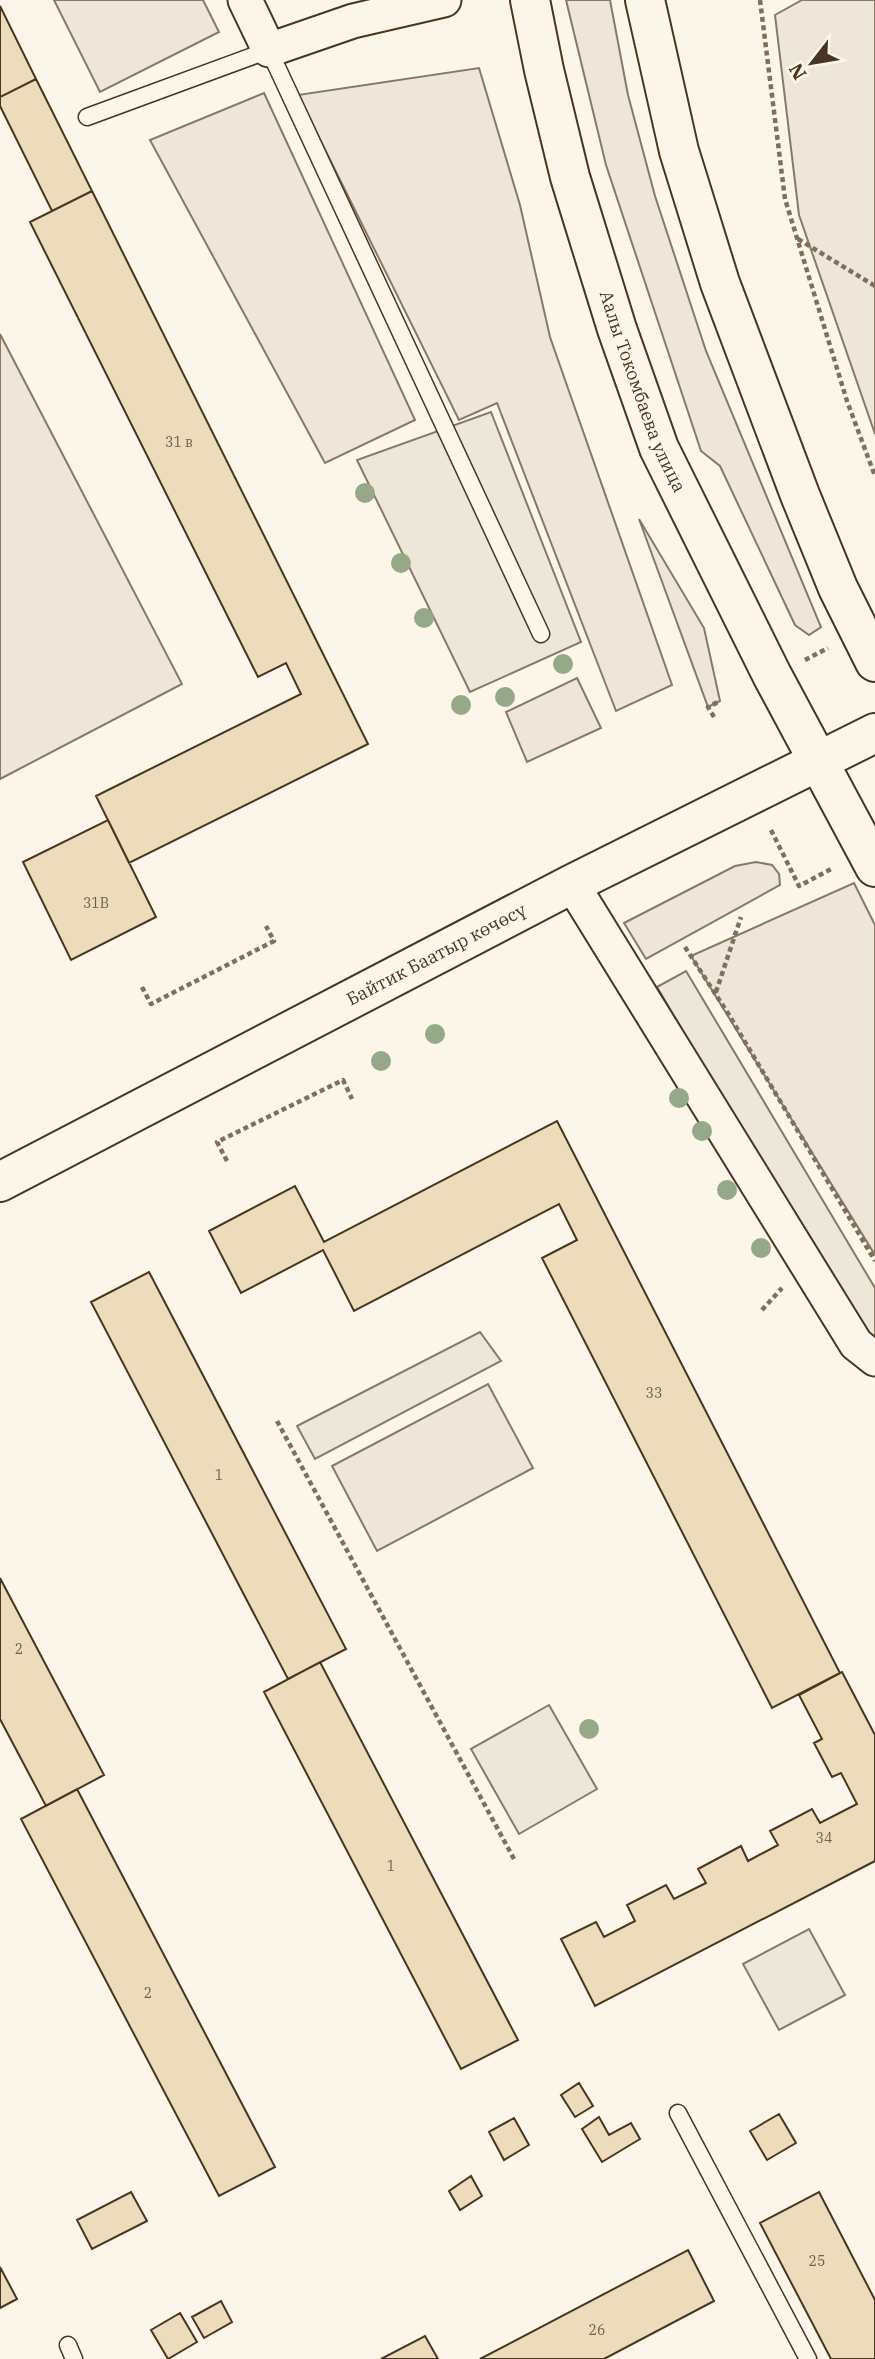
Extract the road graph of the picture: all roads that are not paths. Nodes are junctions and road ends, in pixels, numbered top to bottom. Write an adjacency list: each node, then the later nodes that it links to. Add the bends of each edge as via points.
1 (245, 0): 5 (street)
2 (444, 0): 5 (street, via 353,21)
3 (530, 0): 10 (main road, Аалы Токомбаева улица, via 570,177 659,448)
4 (645, 0): 8 (main road, via 679,152 720,283 838,588)
5 (269, 50): 6 (lane); 7 (lane)
6 (87, 117)
7 (541, 634)
8 (875, 662)
9 (875, 733): 10 (main road, Байтик Баатыр көчөсү)
10 (817, 760): 11 (main road, Аалы Токомбаева улица); 12 (main road, Байтик Баатыр көчөсү)
11 (875, 867)
12 (572, 884): 13 (main road, Байтик Баатыр көчөсү); 14 (street, via 856,1344)
13 (0, 1182)
14 (875, 1359)
15 (678, 2113): 16 (lane)
16 (808, 2359)

